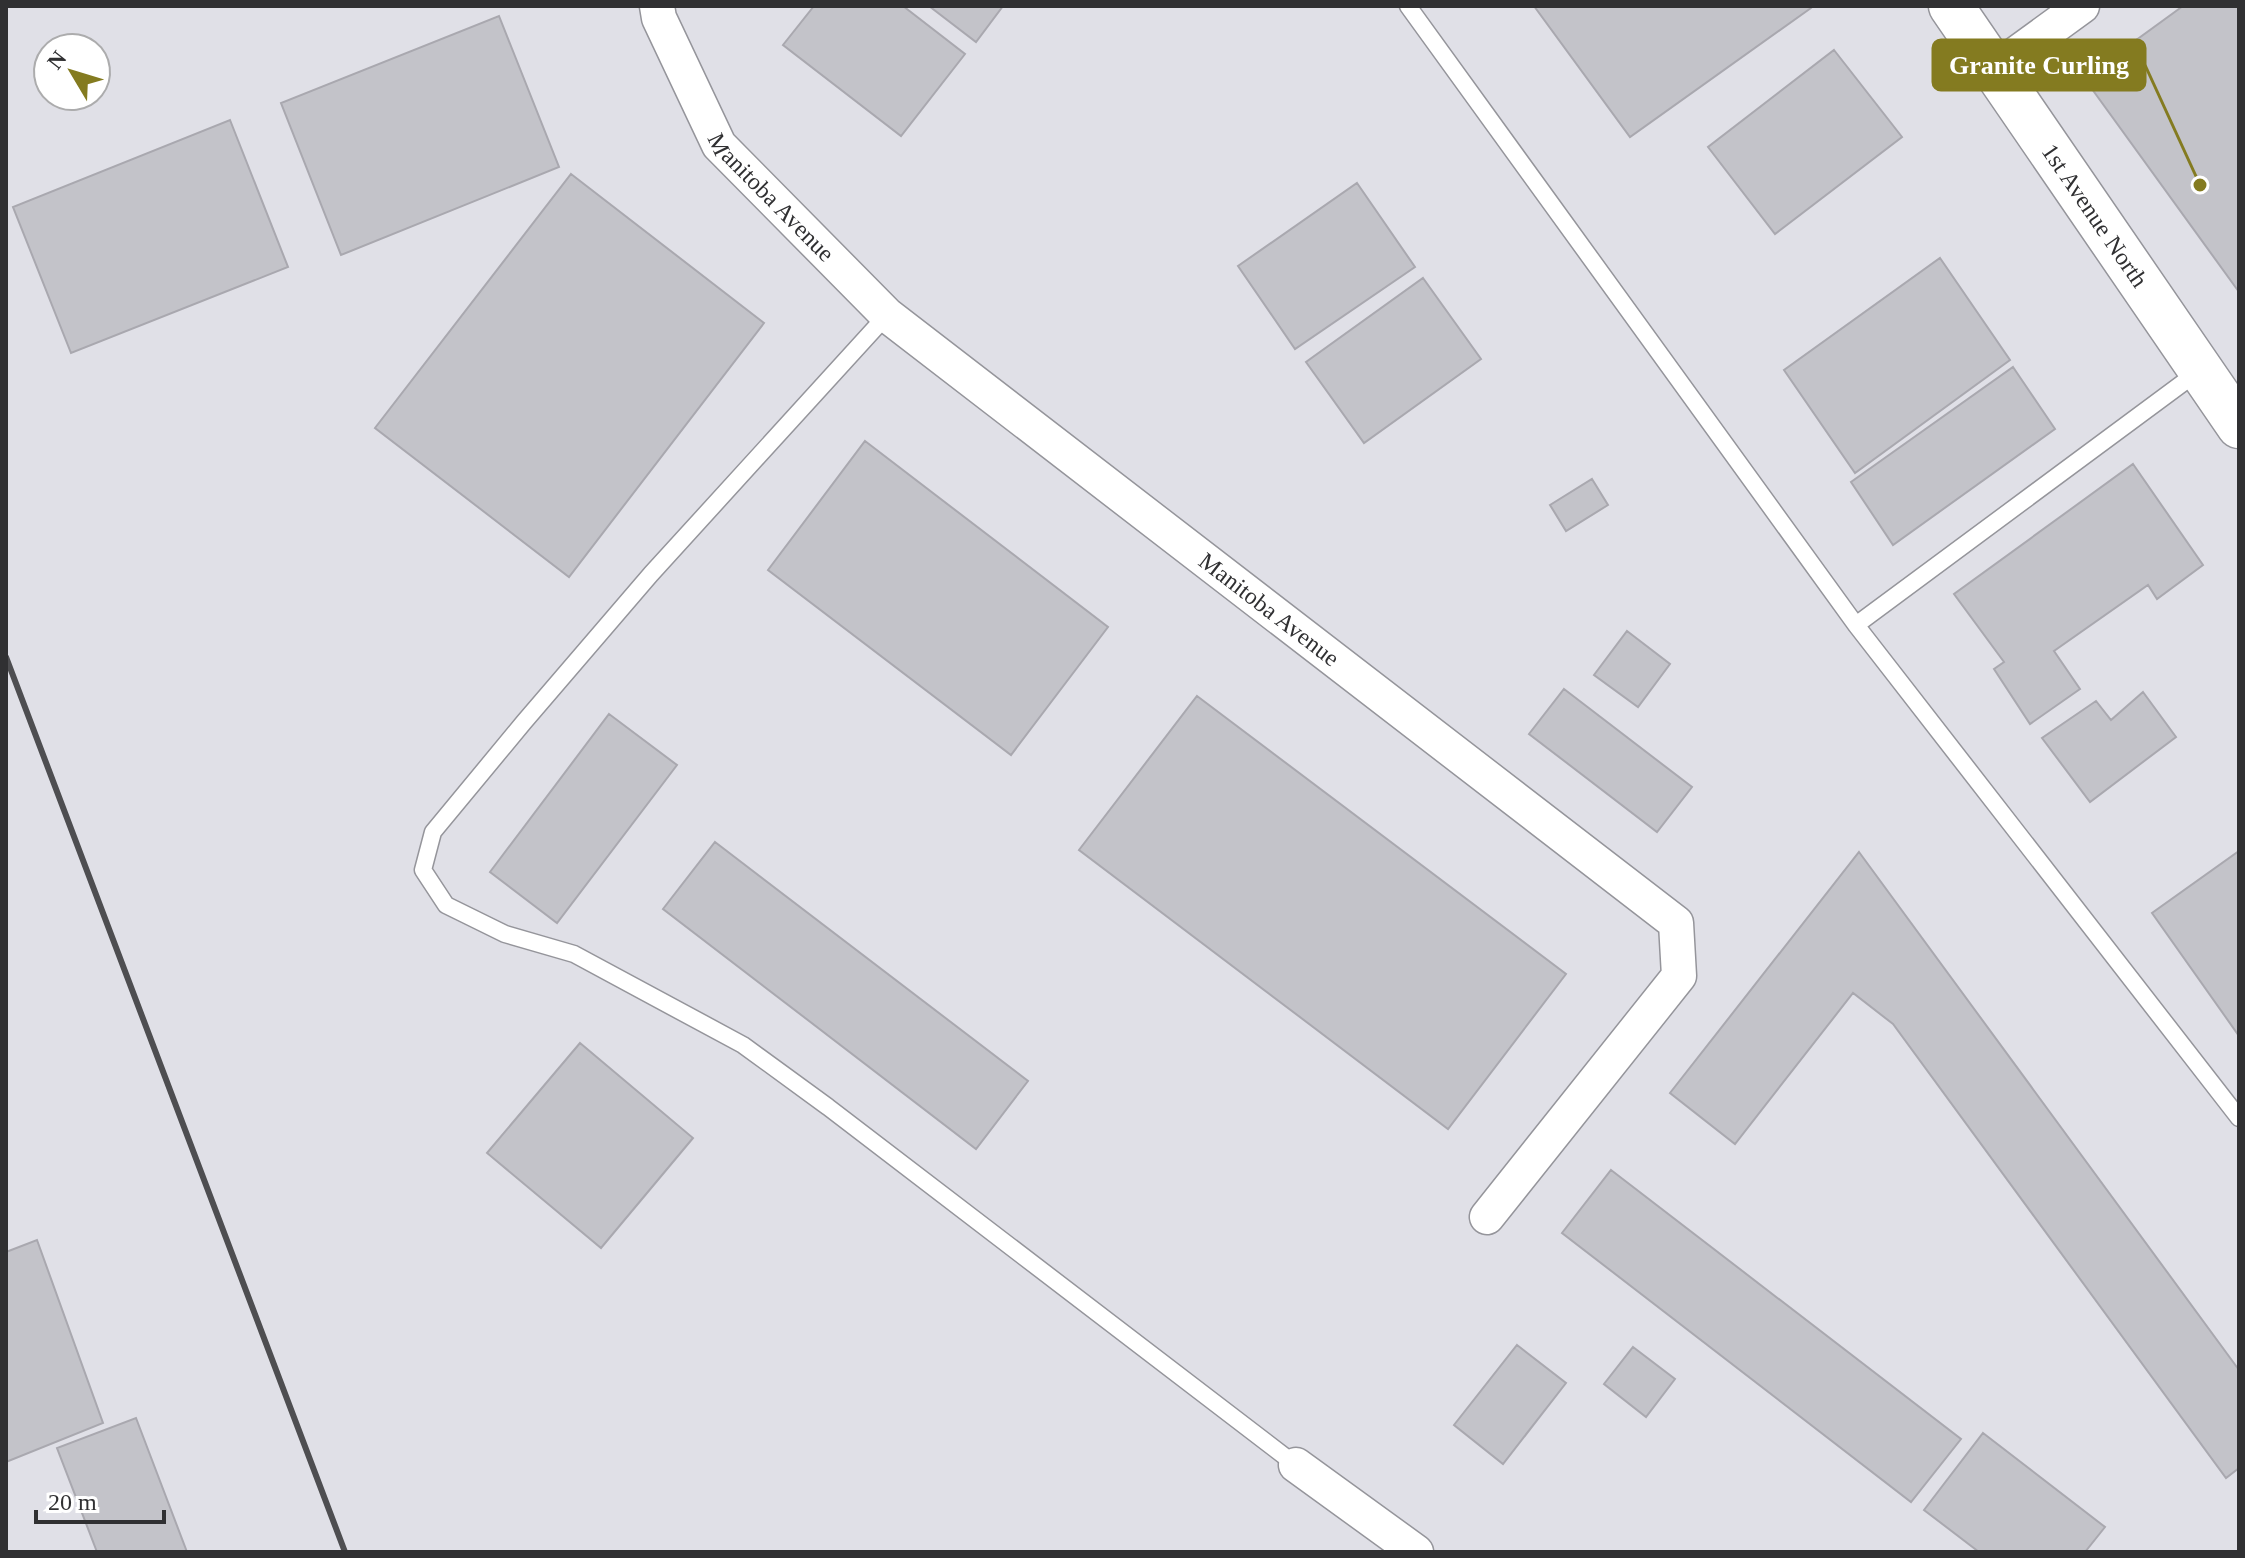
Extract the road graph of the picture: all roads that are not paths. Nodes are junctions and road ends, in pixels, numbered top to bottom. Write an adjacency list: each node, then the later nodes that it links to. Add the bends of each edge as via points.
1 (657, 6): 6 (street, Manitoba Avenue, via 719,145)
2 (1408, 6): 9 (lane)
3 (1951, 6): 5 (street, 1st Avenue North)
4 (2082, 6): 5 (street)
5 (1994, 70): 7 (street, 1st Avenue North)
6 (887, 315): 11 (street, Manitoba Avenue, via 1676,923 1679,976); 12 (lane, via 524,722 433,832 423,870 446,905 505,934 574,954 743,1045)
7 (2200, 370): 8 (street, 1st Avenue North); 9 (lane)
8 (2239, 426)
9 (1856, 625): 10 (lane)
10 (2239, 1118)
11 (1487, 1217)
12 (1296, 1465): 13 (street)
13 (1416, 1552)

